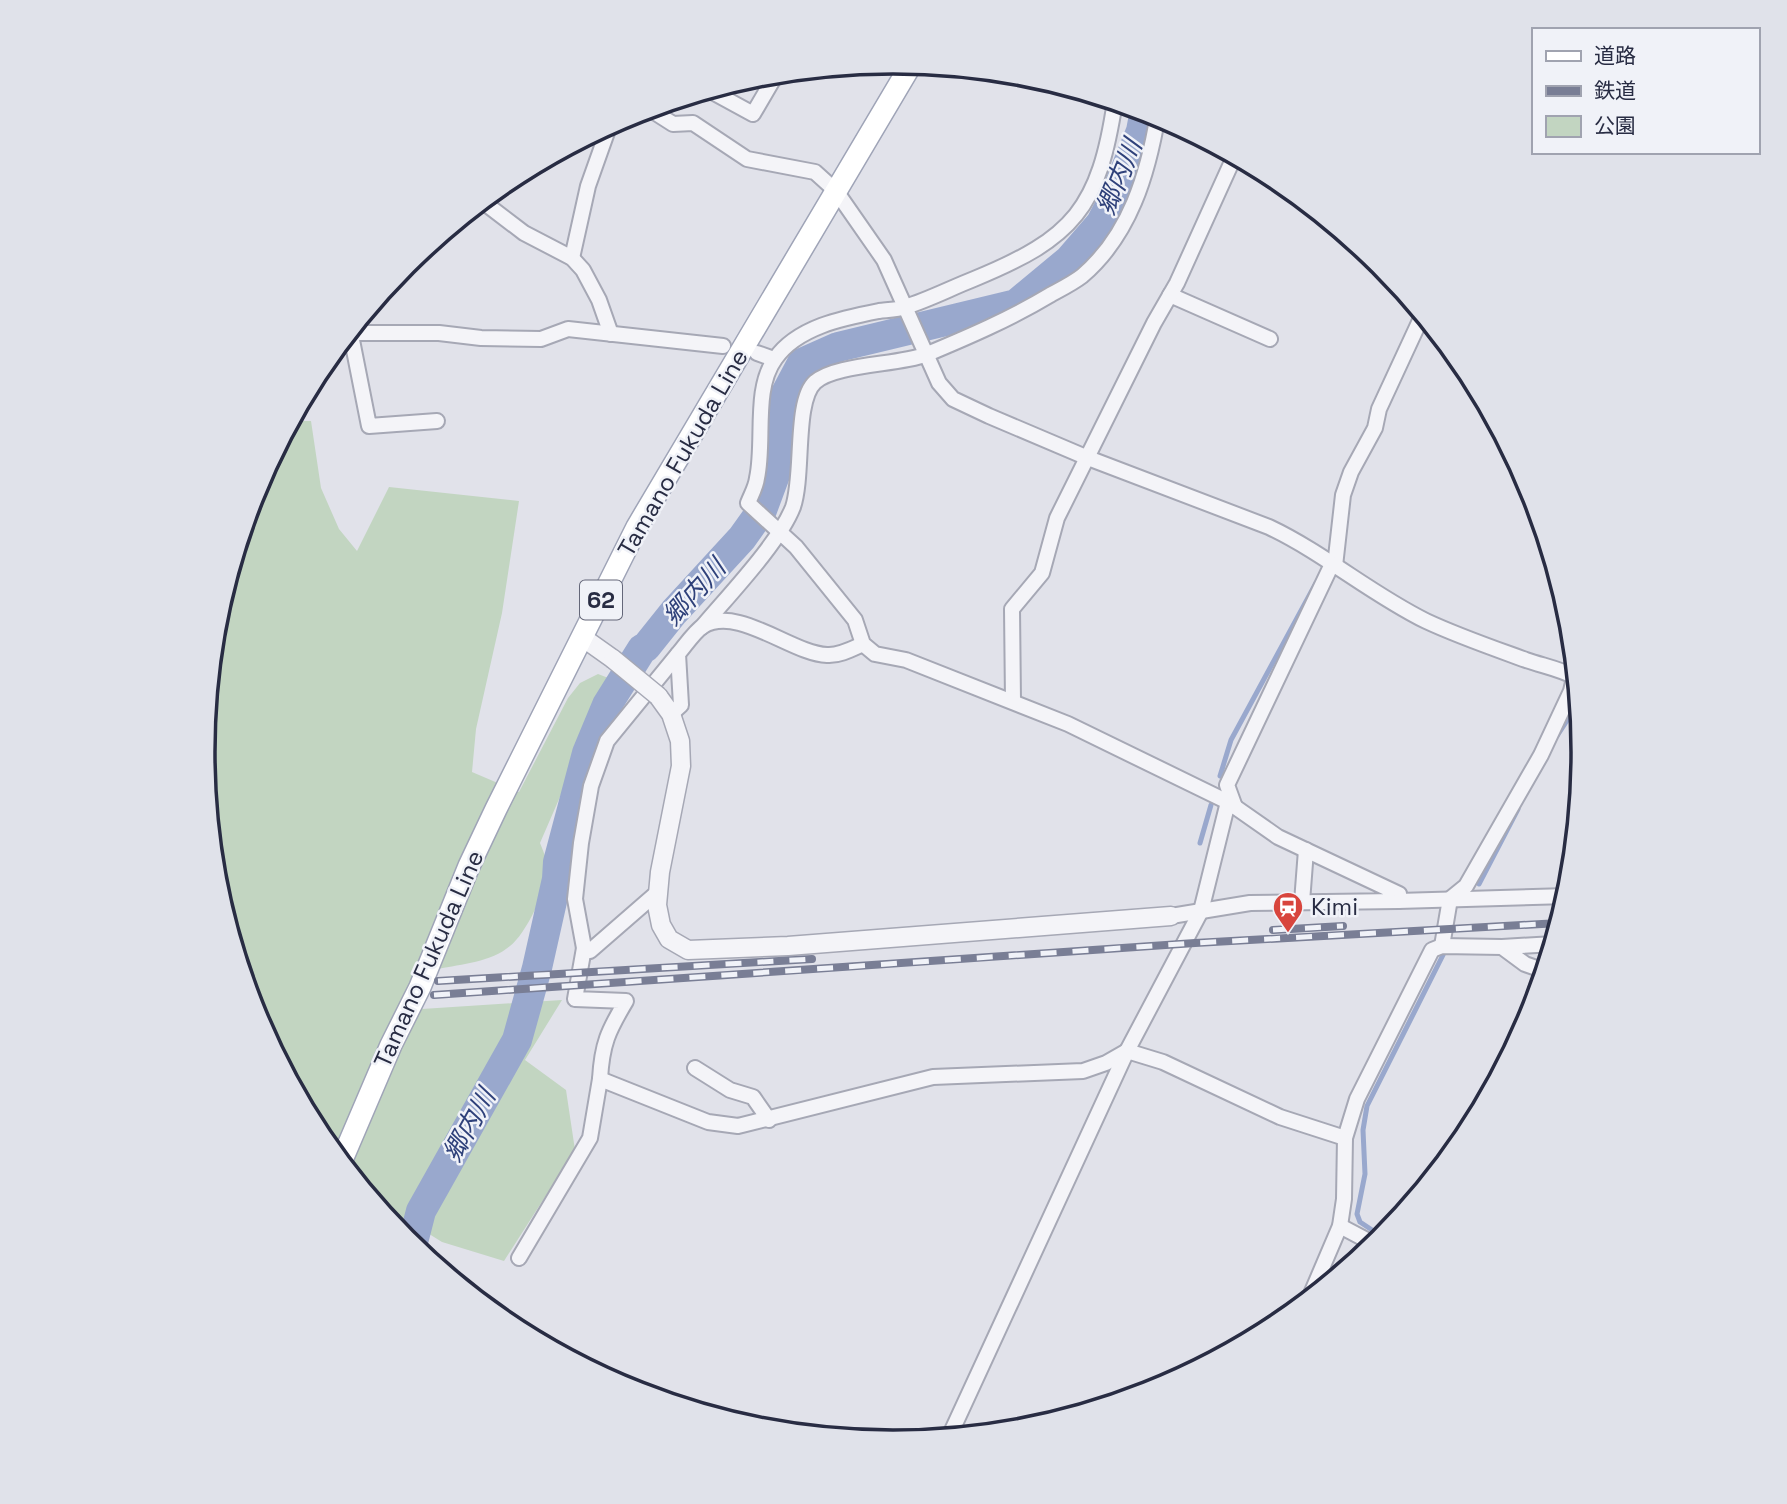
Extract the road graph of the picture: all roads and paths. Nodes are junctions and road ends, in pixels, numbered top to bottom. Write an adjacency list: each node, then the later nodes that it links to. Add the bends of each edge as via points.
1 (905, 74): 9 (main road, Tamano Fukuda Line / 62)
2 (770, 85): 3 (street, via 753,114)
3 (721, 96)
4 (1114, 111): 13 (street, via 1098,179 1057,236 1030,255)
5 (660, 116): 9 (street, via 673,124 693,123 747,159 815,172)
6 (1156, 126): 20 (street, via 1134,205 1113,243 1082,276 1014,317)
7 (605, 138): 11 (street, via 588,186)
8 (1232, 163): 12 (street)
9 (836, 191): 13 (street, via 884,260); 30 (main road, Tamano Fukuda Line / 62, via 637,527)
10 (489, 207): 11 (street, via 524,233)
11 (572, 258): 16 (street, via 599,300)
12 (1170, 295): 17 (street); 24 (street)
13 (905, 311): 20 (street); 22 (street, via 847,318 806,332)
14 (1419, 323): 26 (street, via 1379,409 1375,428 1351,472)
15 (361, 332): 16 (street, via 541,339 568,329)
16 (611, 334): 19 (street)
17 (1270, 339)
18 (353, 342): 23 (street, via 369,426)
19 (723, 346)
20 (922, 350): 24 (street, via 953,399); 25 (street, via 911,360 828,374 815,382 803,404 800,476 793,506)
21 (757, 353): 22 (street)
22 (774, 359): 25 (street, via 764,381 757,479 748,503)
23 (437, 421)
24 (1088, 458): 26 (street, via 1269,527); 35 (street, via 1057,518 1042,573 1012,609)
25 (777, 531): 27 (street); 31 (street, via 796,547 855,620)
26 (1333, 565): 33 (street, via 1427,621); 37 (street, via 1227,785)
27 (721, 605): 28 (street); 29 (street)
28 (735, 623): 29 (street); 31 (street, via 827,655)
29 (702, 627): 32 (street)
30 (582, 637): 36 (street, bridge, via 658,696); 56 (main road, Tamano Fukuda Line / 62, via 469,866)
31 (863, 644): 35 (street, via 875,654 906,660)
32 (678, 654): 36 (street, via 681,705); 49 (street, via 607,741 591,786 575,899)
33 (1567, 671)
34 (1569, 694): 41 (street, via 1541,755 1465,886)
35 (1013, 701): 37 (street)
36 (671, 714): 39 (street, via 680,741 681,766)
37 (1232, 804): 38 (street, via 1278,837); 44 (street)
38 (1306, 850): 42 (street, via 1399,894); 43 (street)
39 (659, 891): 45 (street, via 661,925 669,939 688,950); 49 (street, via 602,943 590,951)
40 (1556, 895): 41 (street)
41 (1450, 898): 42 (street); 47 (street)
42 (1398, 901): 43 (street)
43 (1302, 902): 44 (street, via 1250,903)
44 (1201, 911): 45 (street); 51 (street)
45 (1171, 916)
46 (1544, 945): 48 (street)
47 (1442, 946): 48 (street); 55 (street, via 1432,950 1408,994 1357,1099)
48 (1502, 947): 50 (street)
49 (584, 948): 53 (street, via 575,999 626,1001 607,1033)
50 (1537, 968)
51 (1126, 1051): 54 (street, via 1083,1071 933,1077); 55 (street, via 1163,1062 1280,1117); 61 (street)
52 (695, 1068): 54 (street, via 730,1090 753,1097)
53 (600, 1079): 54 (street, via 708,1122 738,1126); 59 (street, via 590,1138)
54 (769, 1120)
55 (1345, 1138): 57 (street)
56 (345, 1152)
57 (1340, 1226): 58 (street); 60 (street)
58 (1365, 1239)
59 (519, 1258)
60 (1316, 1283)
61 (953, 1428)

